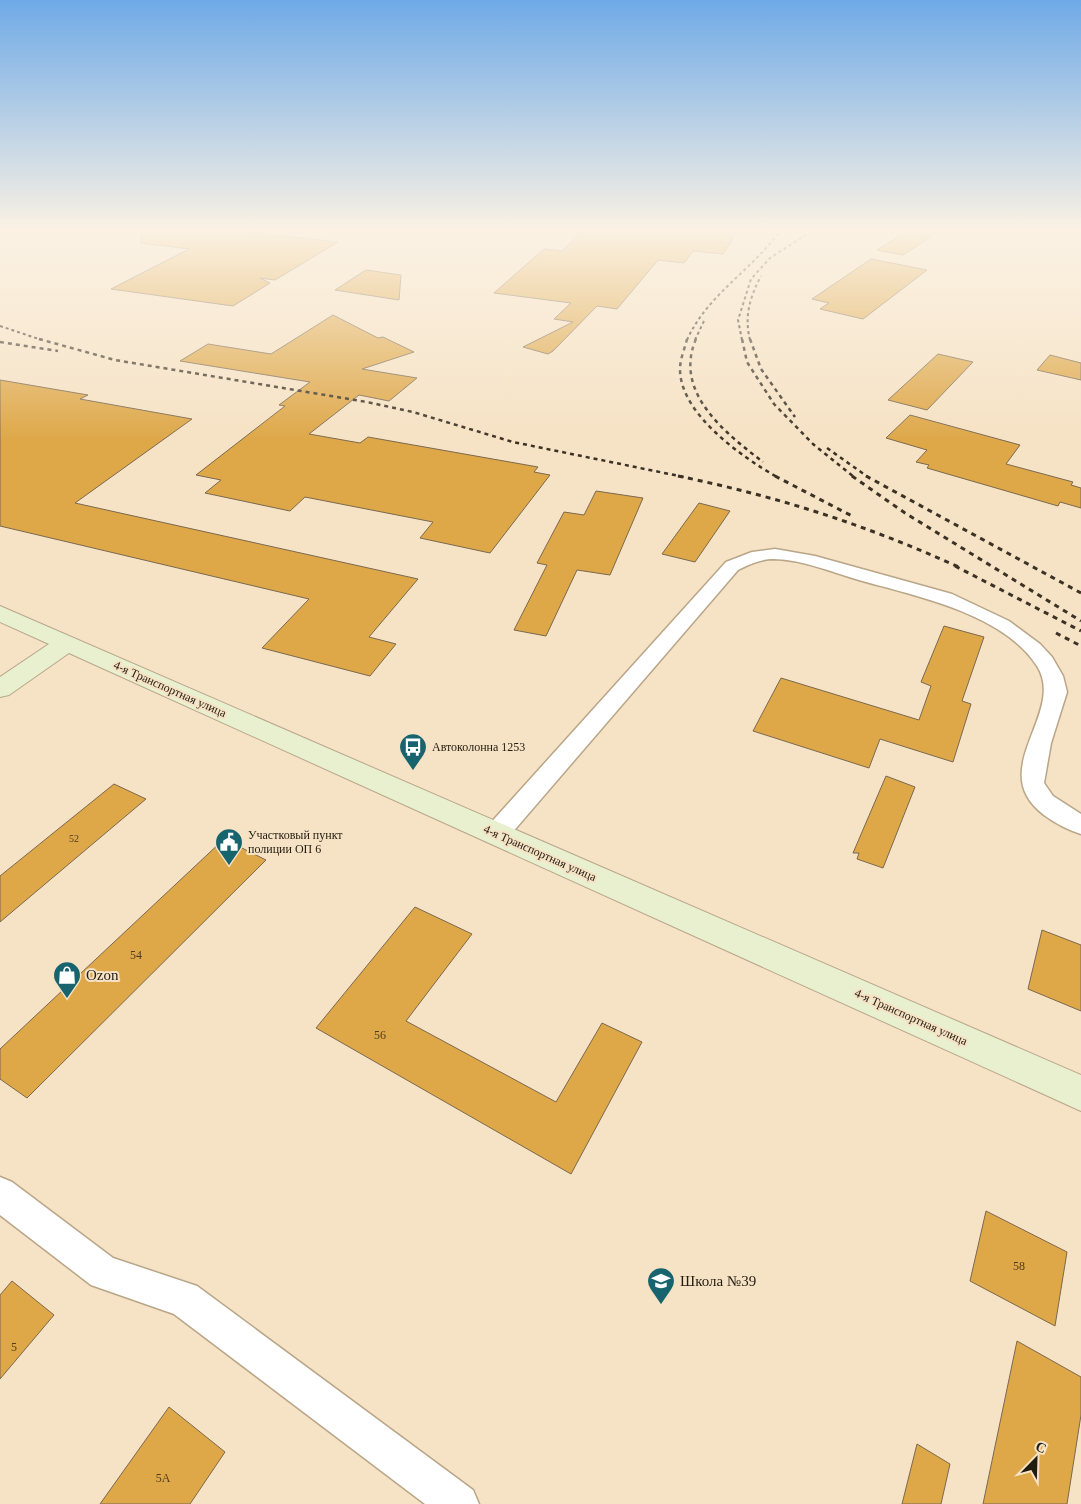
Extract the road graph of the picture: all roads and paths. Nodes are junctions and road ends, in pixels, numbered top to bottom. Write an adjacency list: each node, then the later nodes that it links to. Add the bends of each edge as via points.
1 (0, 613): 2 (main road, 4-я Транспортная улица)
2 (68, 643): 3 (main road); 5 (main road, 4-я Транспортная улица)
3 (0, 689)
4 (1081, 825): 5 (street, via 1057,813 1034,791 1032,772 1056,692 1056,681 1039,655 1010,629 955,602 777,554 754,556 732,566)
5 (496, 834): 6 (main road, 4-я Транспортная улица)
6 (1081, 1093)
7 (0, 1194): 8 (street, via 104,1273 184,1299)
8 (459, 1504)

